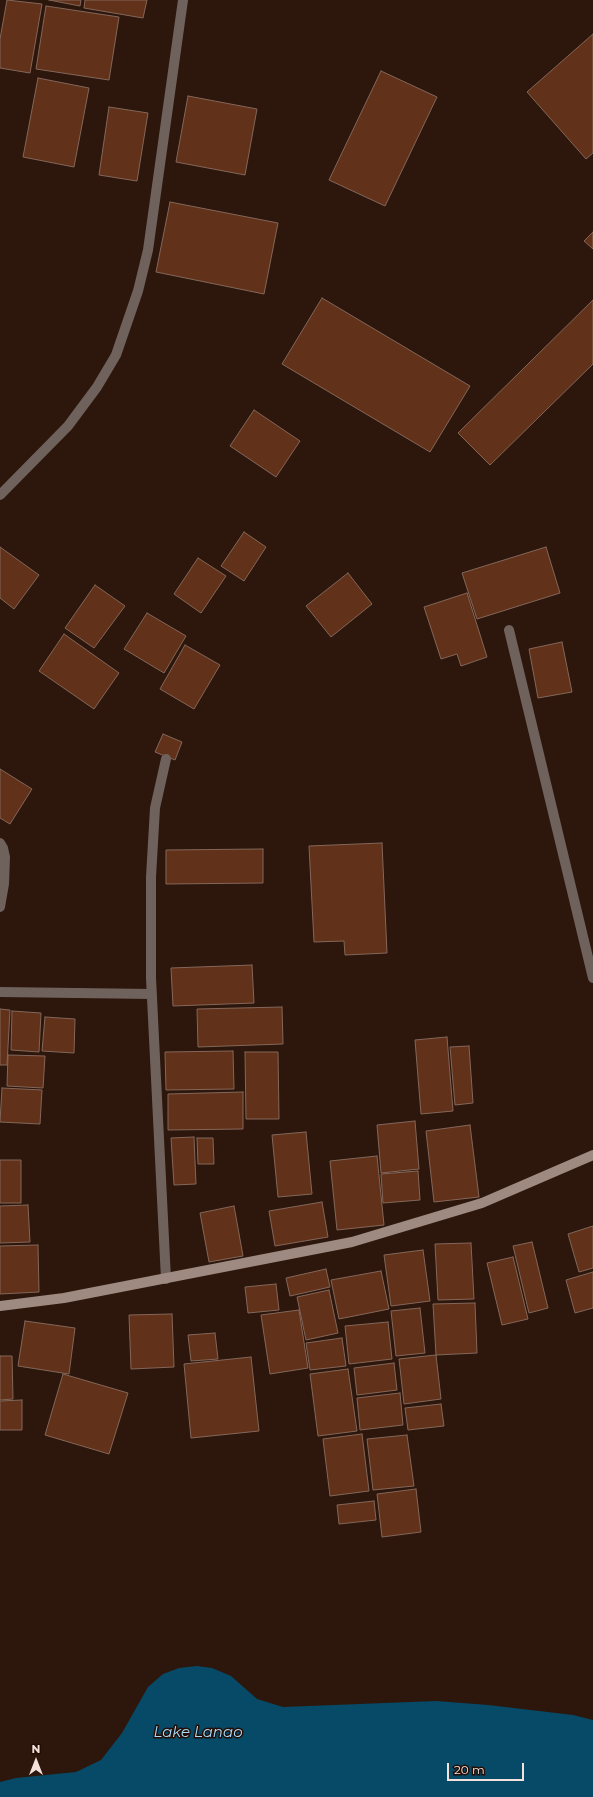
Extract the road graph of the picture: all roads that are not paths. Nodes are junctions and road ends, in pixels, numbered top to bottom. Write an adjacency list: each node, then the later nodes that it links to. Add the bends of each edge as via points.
1 (183, 0): 2 (street, via 148,250 138,291 116,355 97,387 68,426)
2 (0, 495)
3 (510, 630): 7 (street)
4 (166, 759): 9 (street, via 155,808 151,877)
5 (0, 843): 6 (street, via 4,857 4,884)
6 (0, 907)
7 (593, 978)
8 (0, 992): 9 (street)
9 (152, 994): 11 (street)
10 (593, 1155): 11 (street, via 482,1203 352,1242)
11 (166, 1279): 12 (street, via 64,1298)
12 (0, 1306)

